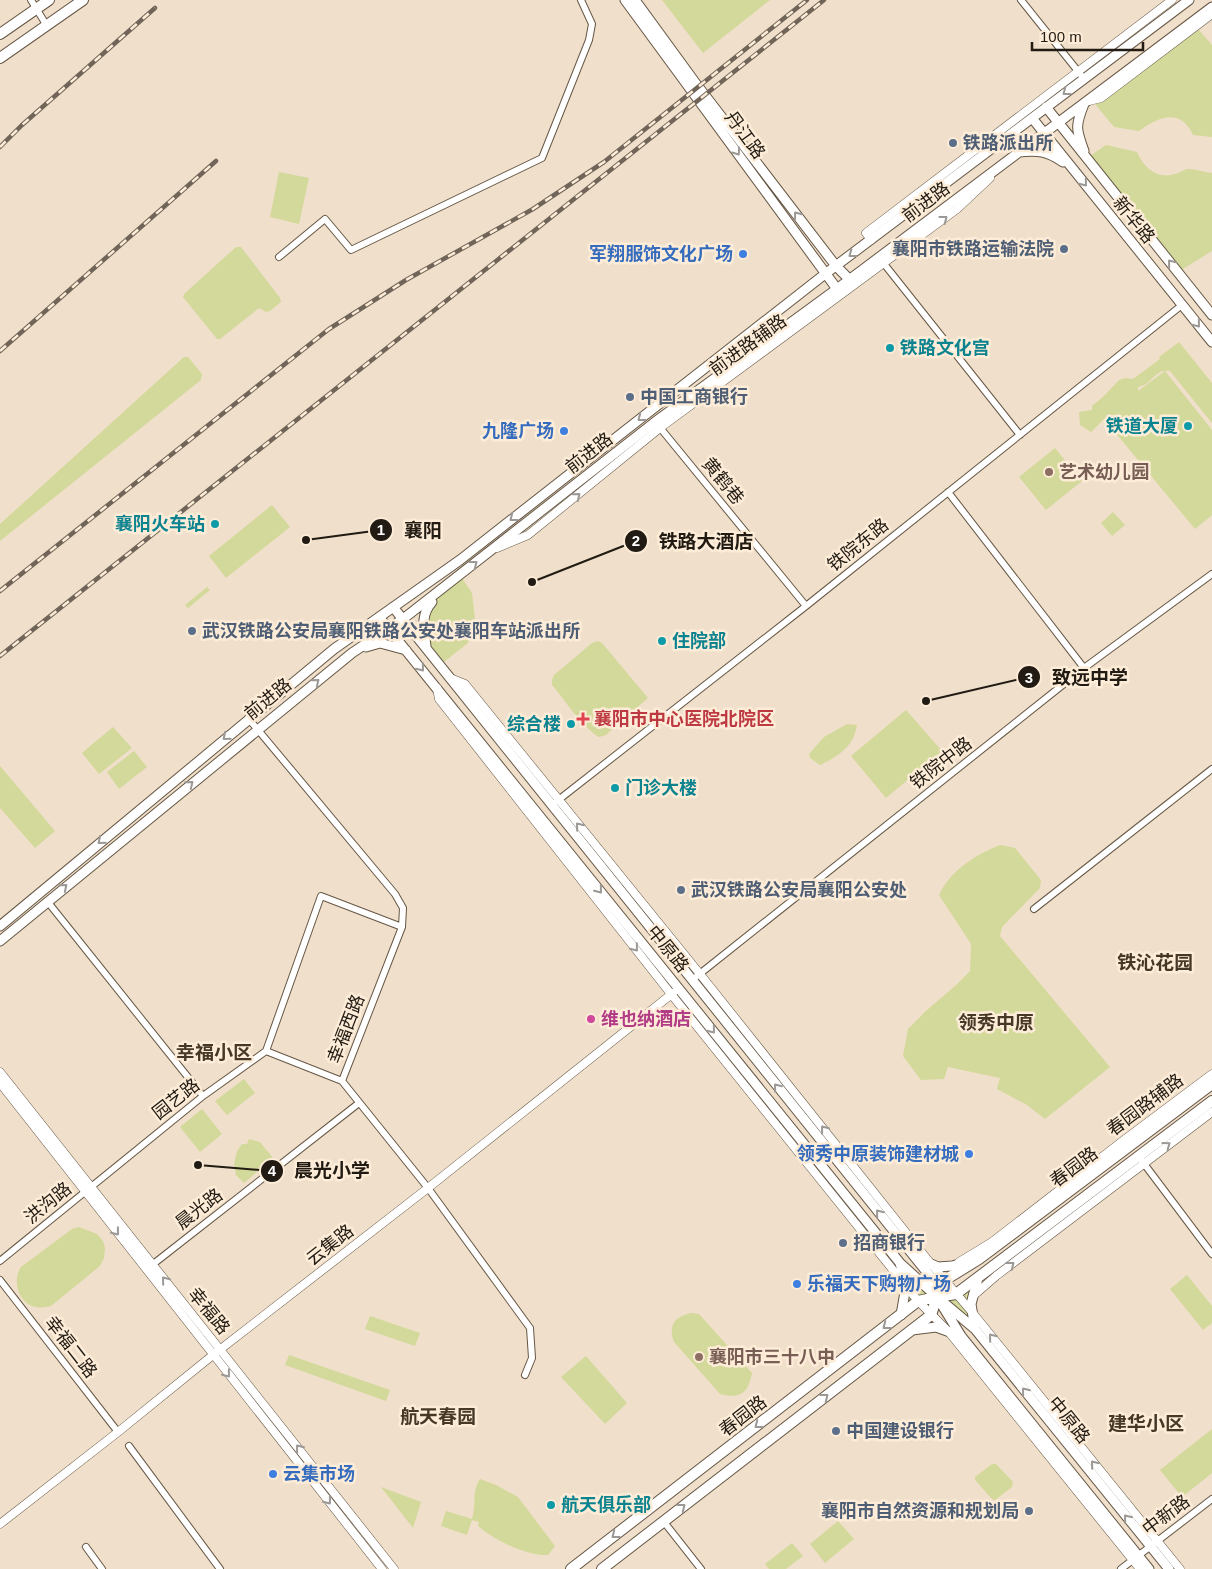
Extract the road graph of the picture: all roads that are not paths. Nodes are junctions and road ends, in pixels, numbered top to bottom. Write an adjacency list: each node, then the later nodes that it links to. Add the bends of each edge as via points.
1 (49, 0): 9 (main road)
2 (83, 0): 12 (main road)
3 (581, 0): 26 (street, via 592,24 589,40 542,158 351,250 325,219)
4 (625, 0): 29 (main road, 丹江路, one-way to 29)
5 (634, 0): 28 (main road, 丹江路, one-way to 5)
6 (1021, 0): 15 (street)
7 (1172, 0): 15 (street)
8 (1189, 0): 16 (main road, 前进路)
9 (34, 4): 12 (street); 13 (main road)
10 (1212, 7): 17 (main road, 前进路)
11 (1212, 14): 17 (street, via 1101,98)
12 (47, 26): 14 (main road)
13 (0, 34)
14 (0, 58)
15 (1078, 71): 16 (street); 25 (street, via 866,233)
16 (1084, 78): 18 (main road, 前进路, one-way to 18)
17 (1084, 103): 20 (main road, 前进路); 23 (main road, via 1077,132)
18 (1046, 107): 19 (main road, 前进路); 20 (main road, 新华路)
19 (1032, 118): 21 (main road, 新华路); 25 (main road, 前进路)
20 (1058, 122): 21 (main road, 前进路); 23 (main road, 新华路)
21 (1044, 133): 22 (main road, 前进路); 24 (main road, 新华路)
22 (1017, 153): 24 (main road, via 1037,150 1054,155); 27 (main road, 前进路, one-way to 22)
23 (1086, 158): 33 (main road, 新华路, one-way to 23)
24 (1071, 167): 32 (main road, 新华路, one-way to 32)
25 (871, 240): 28 (main road, 前进路, one-way to 28)
26 (279, 257)
27 (881, 261): 30 (main road, 前进路); 35 (street, 前进路辅路); 36 (street)
28 (836, 266): 29 (main road, 前进路); 30 (main road, 丹江路)
29 (825, 274): 31 (main road, 丹江路); 41 (main road, 前进路, one-way to 41, via 460,560)
30 (850, 280): 31 (main road, 前进路)
31 (837, 289): 35 (main road, 前进路)
32 (1182, 305): 34 (main road, 新华路, one-way to 34); 36 (street, 铁院东路)
33 (1212, 315)
34 (1212, 342)
35 (658, 425): 39 (main road, 前进路, one-way to 35); 40 (street, 黄鹤巷)
36 (1020, 435): 37 (street, 铁院东路)
37 (948, 492): 40 (street, 铁院东路); 48 (street)
38 (1212, 574): 48 (street, 铁院中路)
39 (449, 584): 43 (main road, 前进路); 45 (main road, via 426,608 423,625)
40 (806, 606): 52 (street, 铁院东路)
41 (393, 607): 42 (main road, 前进路); 43 (main road, 中原路)
42 (379, 617): 44 (main road, 中原路); 49 (main road, 前进路)
43 (403, 619): 44 (main road, 前进路); 45 (main road, 中原路)
44 (389, 629): 46 (main road, 中原路); 47 (main road, 前进路)
45 (427, 649): 52 (main road, 中原路)
46 (406, 650): 47 (main road, via 380,643); 60 (main road, 中原路, one-way to 60)
47 (352, 652): 50 (main road, 前进路, one-way to 47)
48 (1084, 668): 58 (street, 铁院中路)
49 (248, 718): 50 (street, 幸福西路); 55 (main road, 前进路, one-way to 55)
50 (257, 729): 53 (main road, 前进路, one-way to 50); 56 (street, 幸福西路, via 395,894 403,908)
51 (1212, 769): 54 (street)
52 (555, 803): 58 (street, one-way to 52); 59 (main road, 中原路)
53 (47, 901): 57 (main road, 前进路); 67 (street)
54 (1034, 909)
55 (0, 926)
56 (402, 927): 61 (street, via 321,896); 64 (street, 幸福西路)
57 (0, 941)
58 (700, 974): 59 (street, 铁院中路); 79 (street, one-way to 58)
59 (692, 980): 75 (main road, 中原路, one-way to 59)
60 (675, 992): 72 (street, 云集路); 78 (main road, 中原路, one-way to 78); 85 (street)
61 (266, 1051): 64 (street); 67 (street, 园艺路)
62 (0, 1072): 73 (street, 幸福路)
63 (1212, 1074): 81 (street, 春园路辅路, via 992,1242)
64 (342, 1081): 69 (street, 幸福西路)
65 (0, 1083): 73 (street, 幸福路)
66 (1212, 1084): 76 (main road, 春园路)
67 (203, 1096): 73 (street, 园艺路)
68 (1212, 1101): 71 (main road, 春园路)
69 (359, 1103): 72 (street, 幸福西路); 80 (street, 晨光路)
70 (1212, 1112): 71 (street, one-way to 70)
71 (1141, 1160): 74 (street); 82 (main road, 春园路); 87 (street, one-way to 71)
72 (428, 1188): 97 (street, 云集路); 99 (street, 幸福西路, via 530,1328 532,1358)
73 (88, 1190): 77 (street, 洪沟路); 80 (street, 幸福路); 98 (street, 幸福路, one-way to 98)
74 (1212, 1254)
75 (915, 1257): 79 (main road); 88 (main road, 中原路, via 930,1276)
76 (979, 1259): 81 (main road); 84 (main road, 春园路)
77 (0, 1261)
78 (900, 1263): 85 (main road); 88 (main road, 中原路)
79 (931, 1264): 81 (main road); 84 (street)
80 (152, 1265): 97 (street, 幸福路, one-way to 80)
81 (952, 1266)
82 (978, 1278): 86 (main road, 春园路); 87 (main road)
83 (0, 1280): 100 (street, 幸福二路)
84 (945, 1280): 86 (street); 88 (main road)
85 (906, 1286): 89 (street); 91 (main road)
86 (956, 1294): 88 (main road, 春园路); 90 (street)
87 (973, 1296): 90 (main road)
88 (937, 1297): 89 (main road, 春园路); 92 (main road); 93 (main road, 中原路); 96 (main road, 中原路)
89 (918, 1301): 91 (main road, 春园路); 92 (street)
90 (972, 1312): 93 (main road); 105 (street, one-way to 90)
91 (901, 1315): 112 (main road, 春园路, one-way to 112)
92 (930, 1316): 94 (main road, 春园路); 95 (street)
93 (975, 1329): 105 (main road, 中原路, one-way to 93)
94 (912, 1330): 95 (main road, via 936,1328); 103 (main road, 春园路, one-way to 94)
95 (948, 1331): 96 (main road); 107 (street)
96 (961, 1336): 107 (main road, 中原路)
97 (220, 1350): 98 (street, 云集路); 111 (street, 幸福路, one-way to 97)
98 (213, 1356): 100 (street, 云集路); 110 (street, 幸福路, one-way to 110)
99 (525, 1375)
100 (118, 1432): 104 (street, 云集路)
101 (129, 1446): 109 (street)
102 (1212, 1499): 105 (street, 中新路)
103 (664, 1522): 113 (main road, 春园路); 114 (street)
104 (0, 1524)
105 (1153, 1544): 107 (street, 中新路); 118 (main road, 中原路); 119 (street)
106 (86, 1547): 108 (street)
107 (1135, 1558): 115 (street, 中新路); 116 (street); 117 (main road, 中原路)
108 (102, 1569)
109 (220, 1569)
110 (382, 1569)
111 (394, 1569)
112 (571, 1569)
113 (602, 1569)
114 (701, 1569)
115 (1121, 1569)
116 (1140, 1569)
117 (1149, 1569)
118 (1169, 1569)
119 (1180, 1569)

